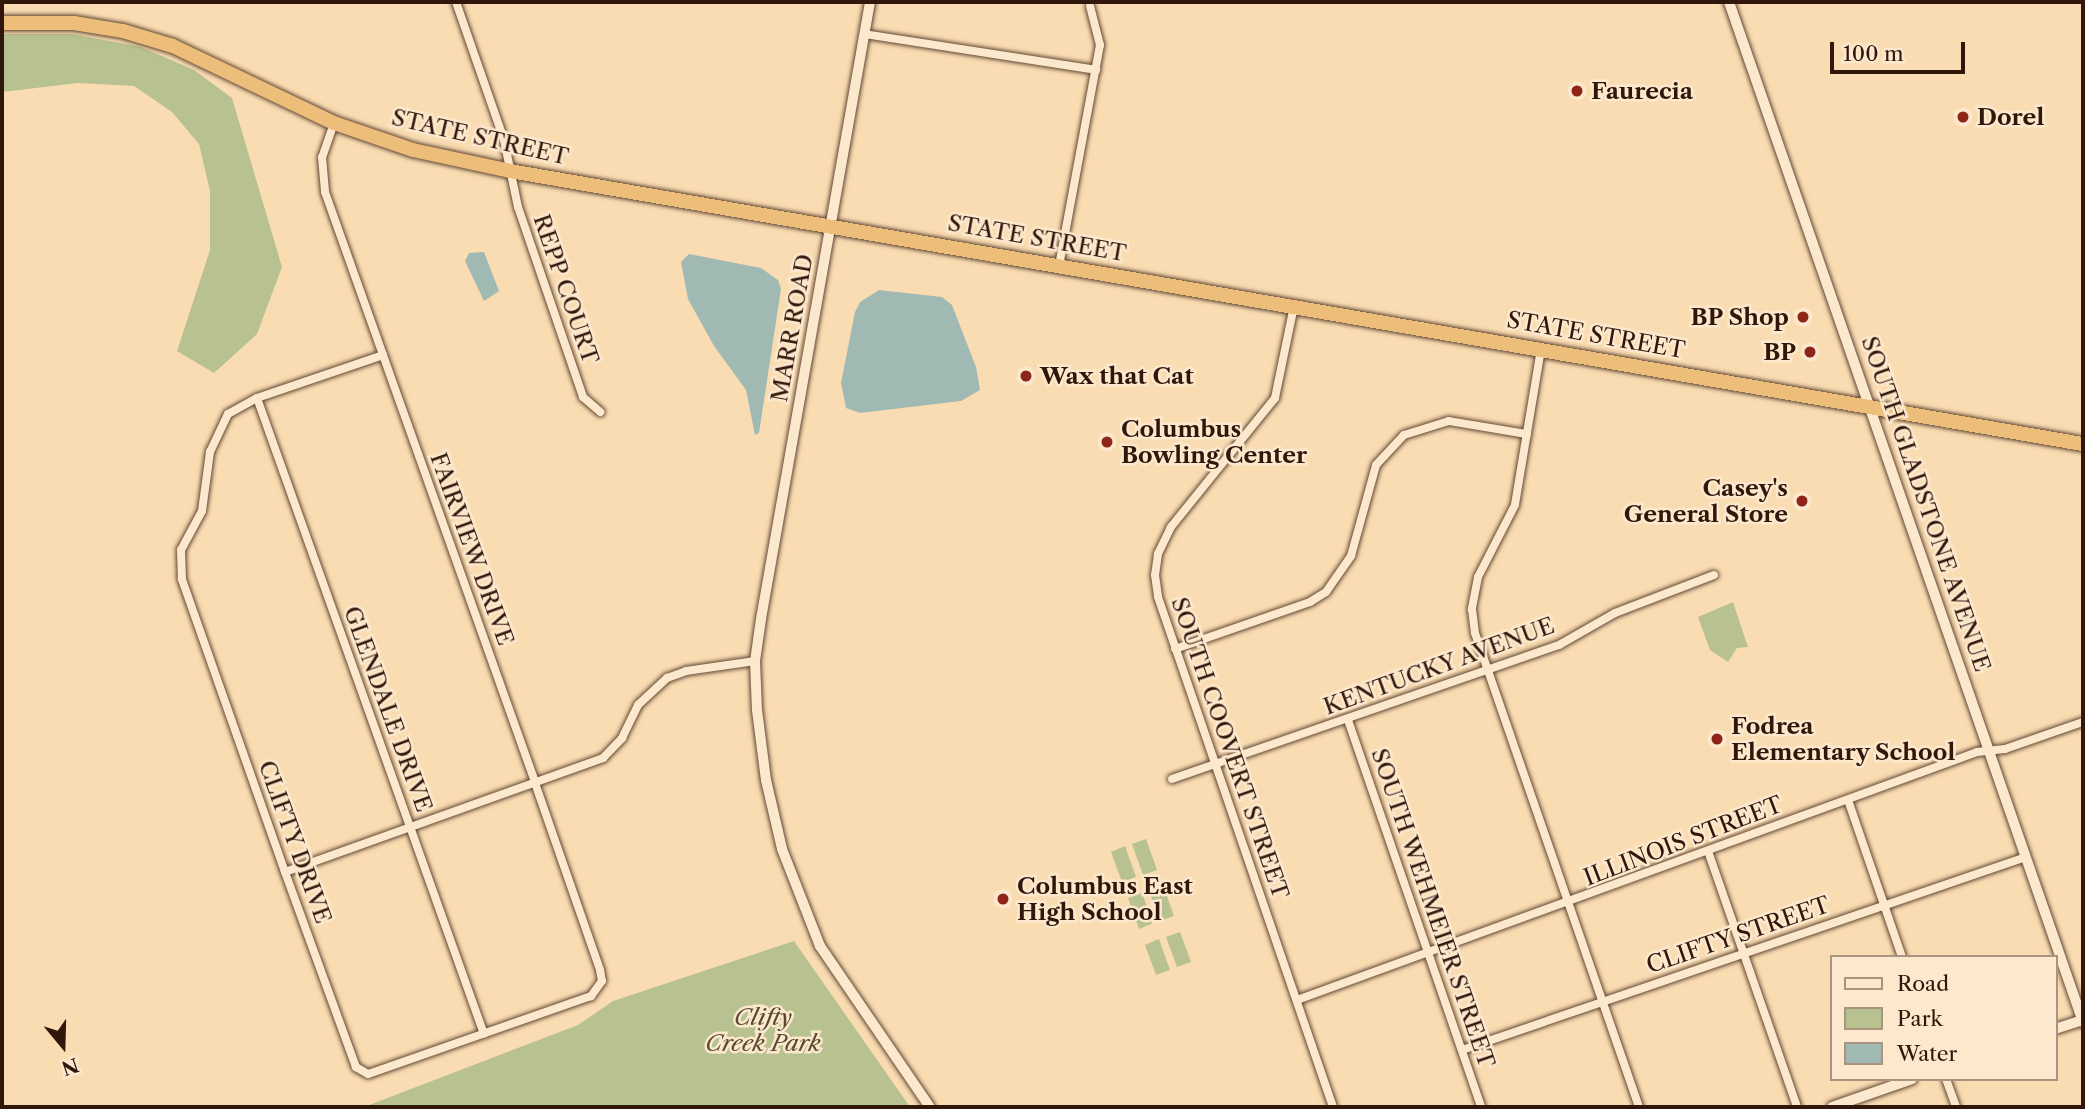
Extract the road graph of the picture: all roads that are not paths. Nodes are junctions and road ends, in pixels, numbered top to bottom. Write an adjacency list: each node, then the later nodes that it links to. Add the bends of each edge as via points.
1 (456, 2): 9 (street, REPP COURT, via 494,108)
2 (870, 2): 6 (street, MARR ROAD)
3 (1729, 2): 16 (street, SOUTH GLADSTONE AVENUE)
4 (1090, 6): 7 (street, via 1100,45)
5 (2, 23): 8 (highway, STATE STREET, via 74,23 123,31 173,47)
6 (863, 34): 7 (street); 10 (street, MARR ROAD)
7 (1096, 70): 11 (street)
8 (334, 123): 9 (highway, STATE STREET, via 413,150); 14 (street, FAIRVIEW DRIVE, via 322,157 322,182)
9 (510, 171): 10 (highway, STATE STREET); 17 (street, REPP COURT, via 583,397)
10 (832, 225): 11 (highway, STATE STREET); 22 (street, MARR ROAD)
11 (1059, 266): 12 (highway, STATE STREET)
12 (1294, 306): 13 (highway, STATE STREET); 21 (street, SOUTH COOVERT STREET, via 1282,379 1271,405 1171,527 1157,555 1158,597)
13 (1541, 349): 16 (highway, STATE STREET); 18 (street)
14 (383, 355): 15 (street, CLIFTY DRIVE); 29 (street, FAIRVIEW DRIVE)
15 (257, 398): 31 (street, GLENDALE DRIVE); 34 (street, CLIFTY DRIVE, via 228,414 218,427 210,452 208,496 181,550 182,579)
16 (1869, 404): 19 (highway, STATE STREET); 26 (street, SOUTH GLADSTONE AVENUE)
17 (600, 412)
18 (1527, 434): 21 (street, via 1449,421 1404,435 1376,464 1352,556 1326,592 1310,602); 23 (street, via 1515,505 1478,577 1472,609)
19 (2083, 443)
20 (1714, 575): 23 (street, KENTUCKY AVENUE, via 1627,608 1559,645)
21 (1175, 649): 27 (street, SOUTH COOVERT STREET)
22 (755, 661): 29 (street, via 667,678 638,705 613,750 594,762); 49 (street, MARR ROAD, via 766,780 782,849 817,939)
23 (1489, 670): 24 (street, KENTUCKY AVENUE); 35 (street)
24 (1348, 720): 27 (street, KENTUCKY AVENUE); 37 (street, SOUTH WEHMEIER STREET)
25 (2083, 722): 26 (street, ILLINOIS STREET)
26 (1989, 751): 30 (street, ILLINOIS STREET); 33 (street, SOUTH GLADSTONE AVENUE)
27 (1216, 767): 28 (street, KENTUCKY AVENUE); 41 (street, SOUTH COOVERT STREET)
28 (1172, 779)
29 (535, 783): 31 (street); 40 (street, FAIRVIEW DRIVE, via 600,970)
30 (1848, 800): 32 (street, ILLINOIS STREET); 36 (street)
31 (410, 828): 34 (street); 45 (street, GLENDALE DRIVE)
32 (1708, 851): 35 (street, ILLINOIS STREET); 38 (street)
33 (2026, 857): 36 (street, CLIFTY STREET); 43 (street, SOUTH GLADSTONE AVENUE)
34 (285, 872): 45 (street, CLIFTY DRIVE, via 359,1072 380,1073)
35 (1568, 904): 37 (street, ILLINOIS STREET); 42 (street)
36 (1885, 906): 38 (street, CLIFTY STREET); 39 (street)
37 (1428, 953): 41 (street, ILLINOIS STREET); 46 (street, SOUTH WEHMEIER STREET)
38 (1744, 954): 42 (street, CLIFTY STREET); 53 (street)
39 (1901, 955)
40 (599, 988): 45 (street, CLIFTY DRIVE, via 591,996)
41 (1297, 1000): 50 (street, SOUTH COOVERT STREET)
42 (1602, 1002): 46 (street, CLIFTY STREET); 52 (street)
43 (2083, 1021): 44 (street)
44 (2057, 1028)
45 (484, 1034)
46 (1462, 1050): 51 (street, SOUTH WEHMEIER STREET)
47 (1906, 1081): 54 (street)
48 (1947, 1081): 55 (street)
49 (930, 1107)
50 (1334, 1107)
51 (1481, 1107)
52 (1639, 1107)
53 (1797, 1107)
54 (1832, 1107)
55 (1956, 1107)

